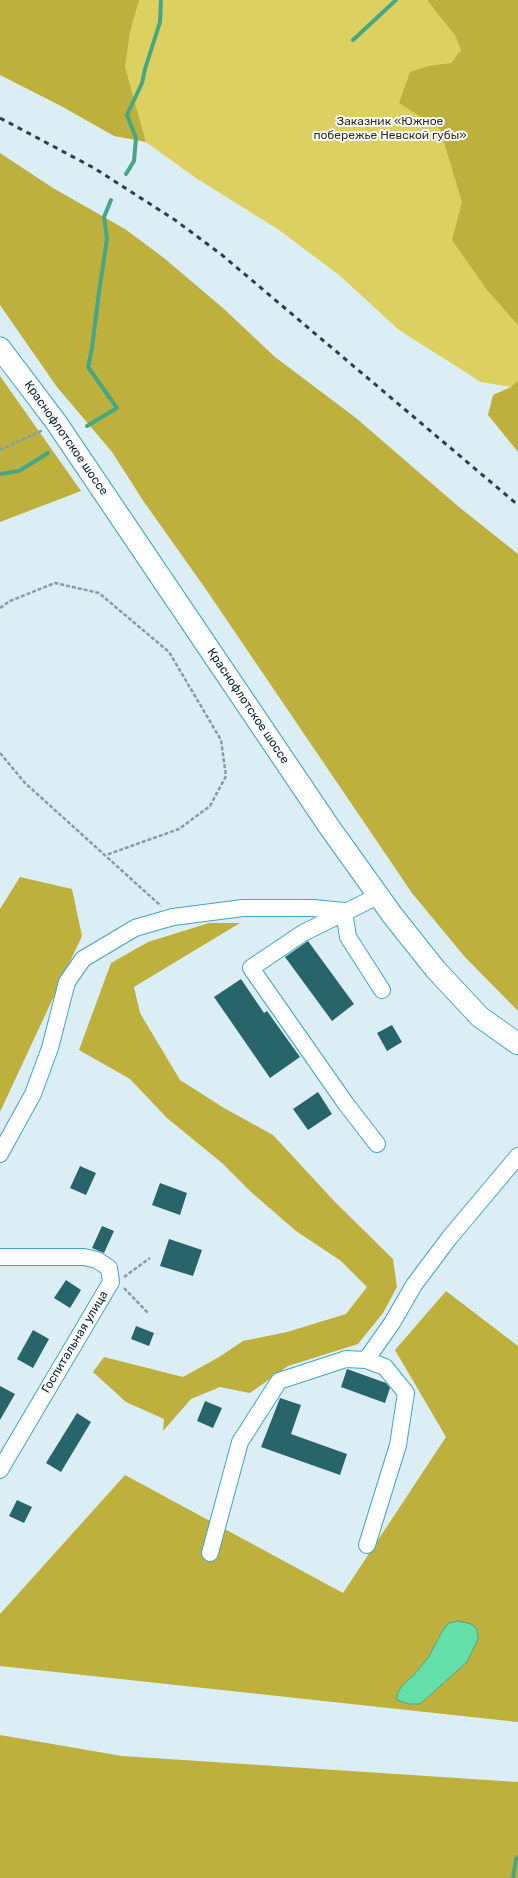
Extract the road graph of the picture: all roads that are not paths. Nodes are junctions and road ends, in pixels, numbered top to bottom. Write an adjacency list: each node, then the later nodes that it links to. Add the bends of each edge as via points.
1 (0, 348): 2 (main road, Краснофлотское шоссе, via 56,422)
2 (378, 896): 3 (street); 5 (main road, Краснофлотское шоссе, via 436,970 480,1017)
3 (344, 911): 4 (street, via 348,937); 6 (street, via 303,933 251,968); 7 (street, via 313,908 243,908 173,917 135,928 82,959 67,982 50,1048 33,1094)
4 (382, 990)
5 (518, 1044)
6 (377, 1144)
7 (0, 1154)
8 (518, 1156): 10 (street, via 450,1237 414,1285)
9 (0, 1257): 11 (street, Госпитальная улица, via 84,1257 97,1260 109,1268 116,1281)
10 (366, 1360): 12 (street, via 385,1367 406,1393 398,1445); 13 (street, via 346,1359 279,1381 240,1442)
11 (0, 1470)
12 (367, 1545)
13 (210, 1553)

